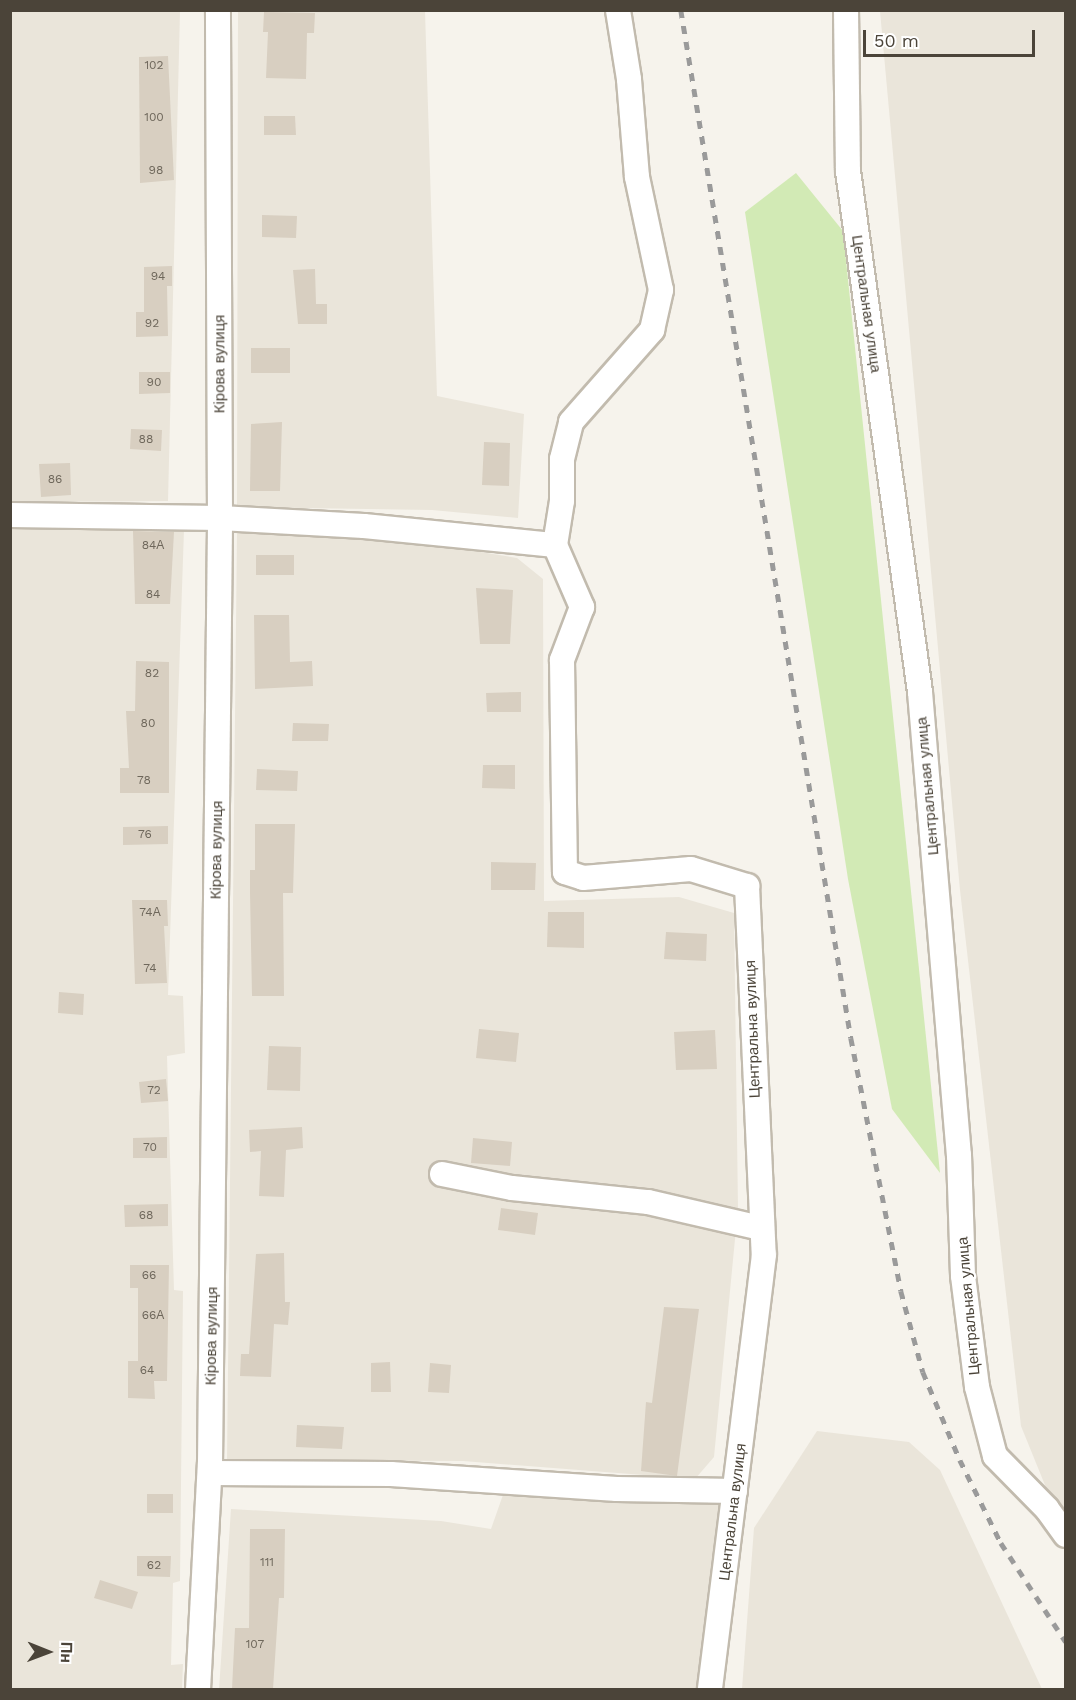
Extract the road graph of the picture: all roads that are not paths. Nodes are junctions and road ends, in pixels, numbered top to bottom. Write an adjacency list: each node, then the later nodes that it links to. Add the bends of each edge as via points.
1 (218, 10): 5 (street, Кірова вулиця)
2 (618, 10): 6 (street, via 629,80 637,177 661,290 652,330 571,422 562,459 562,501)
3 (846, 10): 11 (street, Центральная улица, via 848,171 920,692 959,1155 963,1276 977,1387 995,1456 1047,1509)
4 (10, 515): 5 (street)
5 (220, 518): 6 (street, via 364,526); 9 (street, Кірова вулиця)
6 (555, 545): 8 (street, Центральна вулиця, via 582,607 562,660 565,872 583,878 691,869 747,886)
7 (442, 1174): 8 (street, via 512,1188 648,1202)
8 (761, 1228): 10 (street, Центральна вулиця, via 764,1255)
9 (210, 1473): 10 (street, via 391,1474 617,1489); 12 (street, Кірова вулиця)
10 (735, 1491): 13 (street, Центральна вулиця)
11 (1065, 1535)
12 (198, 1689)
13 (710, 1689)

